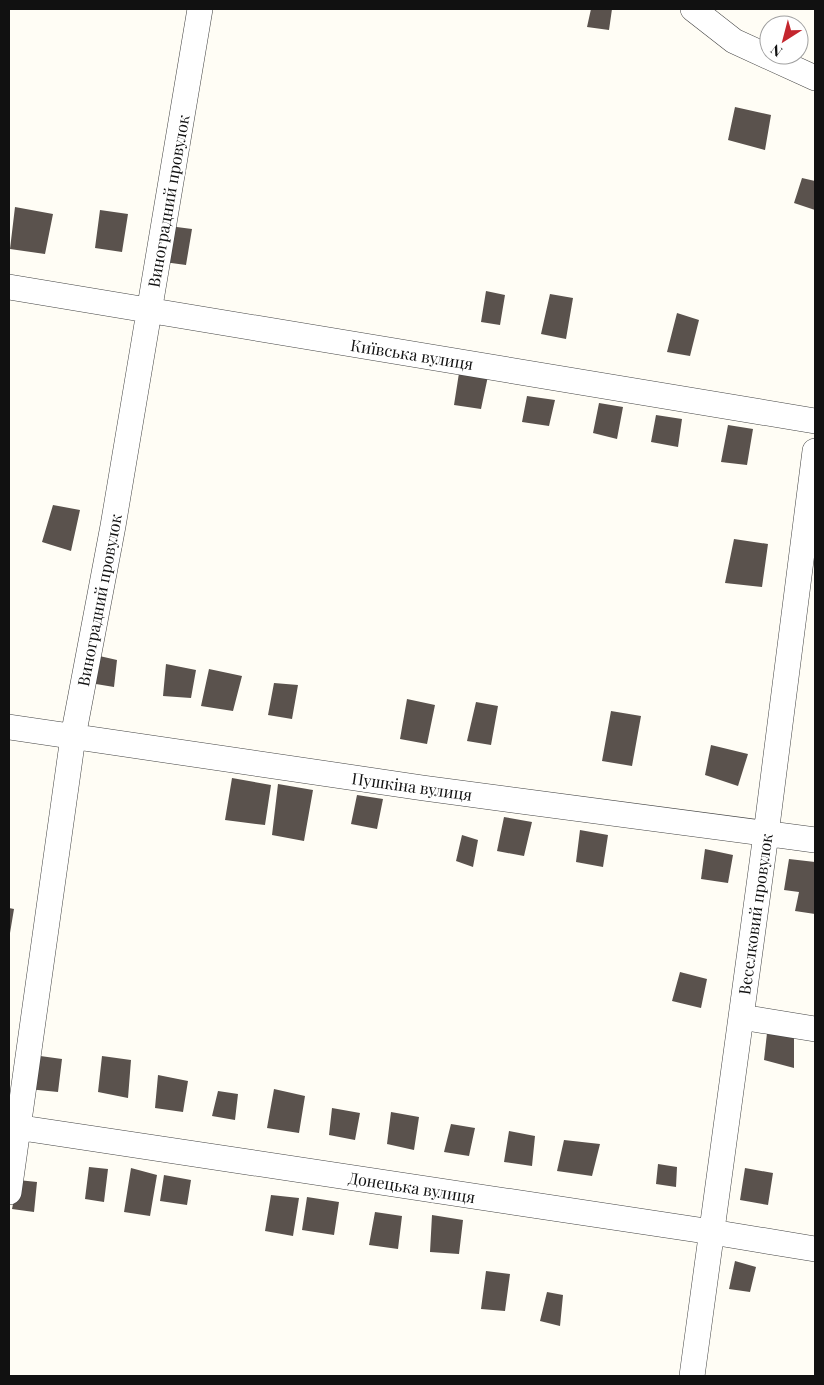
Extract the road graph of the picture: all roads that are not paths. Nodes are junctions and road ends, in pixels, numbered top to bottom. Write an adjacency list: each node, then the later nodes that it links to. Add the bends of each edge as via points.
1 (200, 9): 5 (street, Виноградний провулок)
2 (693, 9): 3 (street, via 734,41)
3 (815, 78)
4 (9, 287): 5 (street, Київська вулиця)
5 (149, 310): 6 (street, Київська вулиця); 9 (street, Виноградний провулок)
6 (815, 421)
7 (815, 451): 10 (street, Веселковий провулок)
8 (9, 727): 9 (street, Пушкіна вулиця)
9 (73, 737): 10 (street, Пушкіна вулиця); 14 (street, Виноградний провулок)
10 (766, 834): 11 (street, Пушкіна вулиця); 12 (street, Веселковий провулок)
11 (815, 840)
12 (741, 1017): 13 (street); 16 (street, Веселковий провулок)
13 (815, 1029)
14 (13, 1126): 15 (street, Виноградний провулок); 16 (street, Донецька вулиця)
15 (9, 1192)
16 (712, 1232): 17 (street, Донецька вулиця); 18 (street, Веселковий провулок)
17 (815, 1249)
18 (692, 1376)

